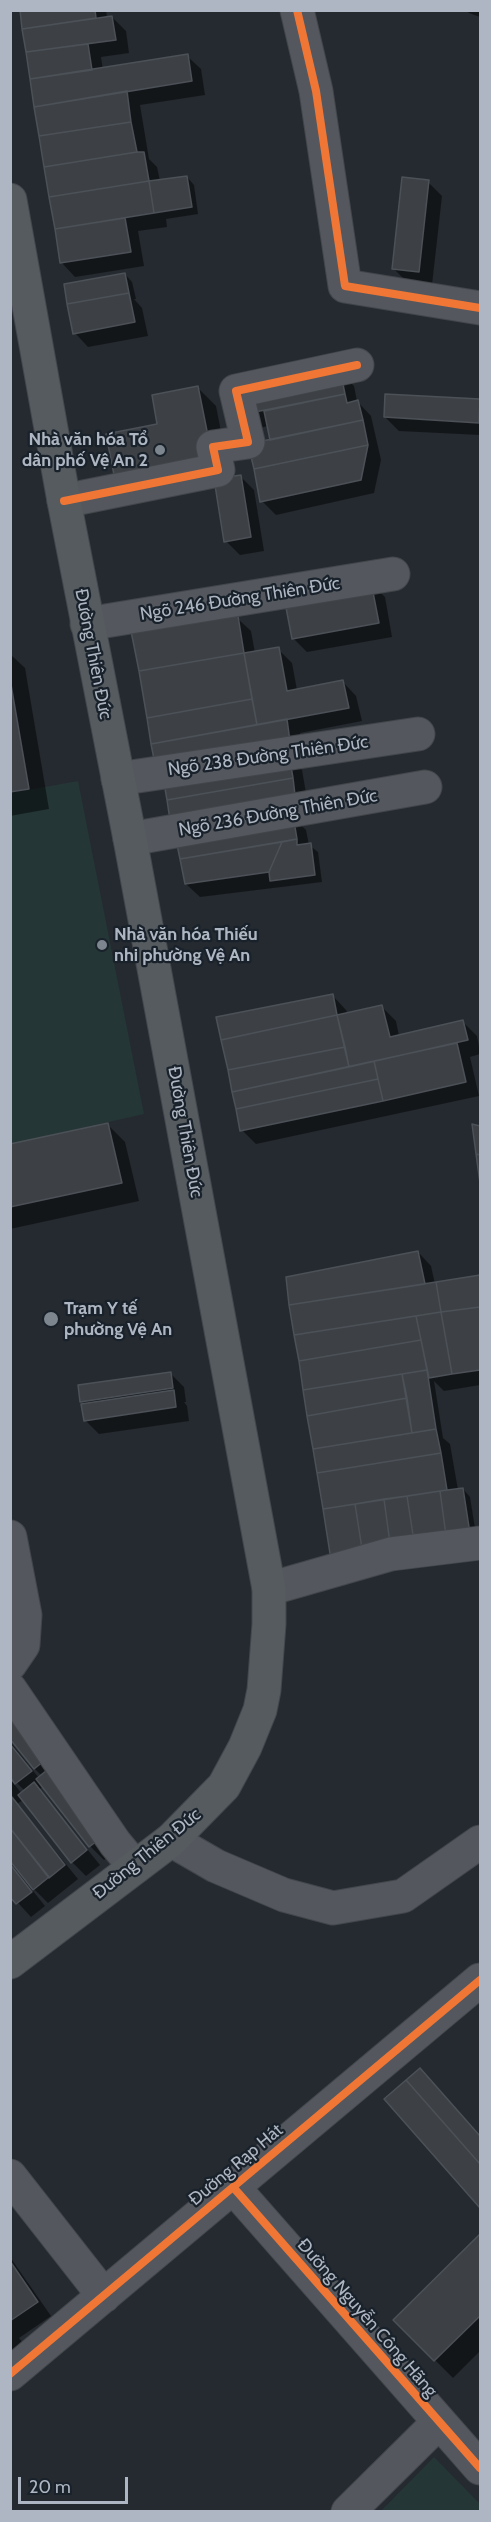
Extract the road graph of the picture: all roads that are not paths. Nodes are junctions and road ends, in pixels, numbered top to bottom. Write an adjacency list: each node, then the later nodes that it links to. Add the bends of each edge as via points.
1 (297, 10): 3 (street, via 316,91 345,286)
2 (10, 200): 5 (main road, Đường Thiên Đức)
3 (480, 308)
4 (357, 365): 5 (street, via 236,391 248,442 213,447 218,470)
5 (64, 501): 7 (main road, Đường Thiên Đức)
6 (393, 574): 7 (street, Ngõ 246 Đường Thiên Đức)
7 (87, 624): 9 (main road, Đường Thiên Đức)
8 (418, 734): 9 (street, Ngõ 238 Đường Thiên Đức)
9 (118, 779): 11 (main road, Đường Thiên Đức)
10 (425, 787): 11 (street, Ngõ 236 Đường Thiên Đức)
11 (130, 838): 14 (main road, Đường Thiên Đức)
12 (10, 1537): 15 (street, via 25,1615 23,1645)
13 (480, 1544): 14 (street, via 391,1554)
14 (269, 1589): 17 (main road, Đường Thiên Đức, via 264,1690 253,1728 224,1786)
15 (10, 1664)
16 (10, 1689): 19 (street)
17 (171, 1840): 18 (street, via 216,1866 284,1895 333,1908 404,1896); 19 (main road, Đường Thiên Đức)
18 (480, 1842)
19 (135, 1867): 20 (main road, Đường Thiên Đức)
20 (10, 1962)
21 (480, 1980): 23 (street, Đường Rạp Hát)
22 (10, 2176): 24 (street)
23 (233, 2187): 24 (street, Đường Rạp Hát); 26 (street, Đường Nguyễn Công Hãng)
24 (104, 2296): 25 (street, Đường Rạp Hát)
25 (10, 2374)
26 (440, 2422): 27 (street, Đường Nguyễn Công Hãng); 28 (street)
27 (480, 2468)
28 (348, 2511)

